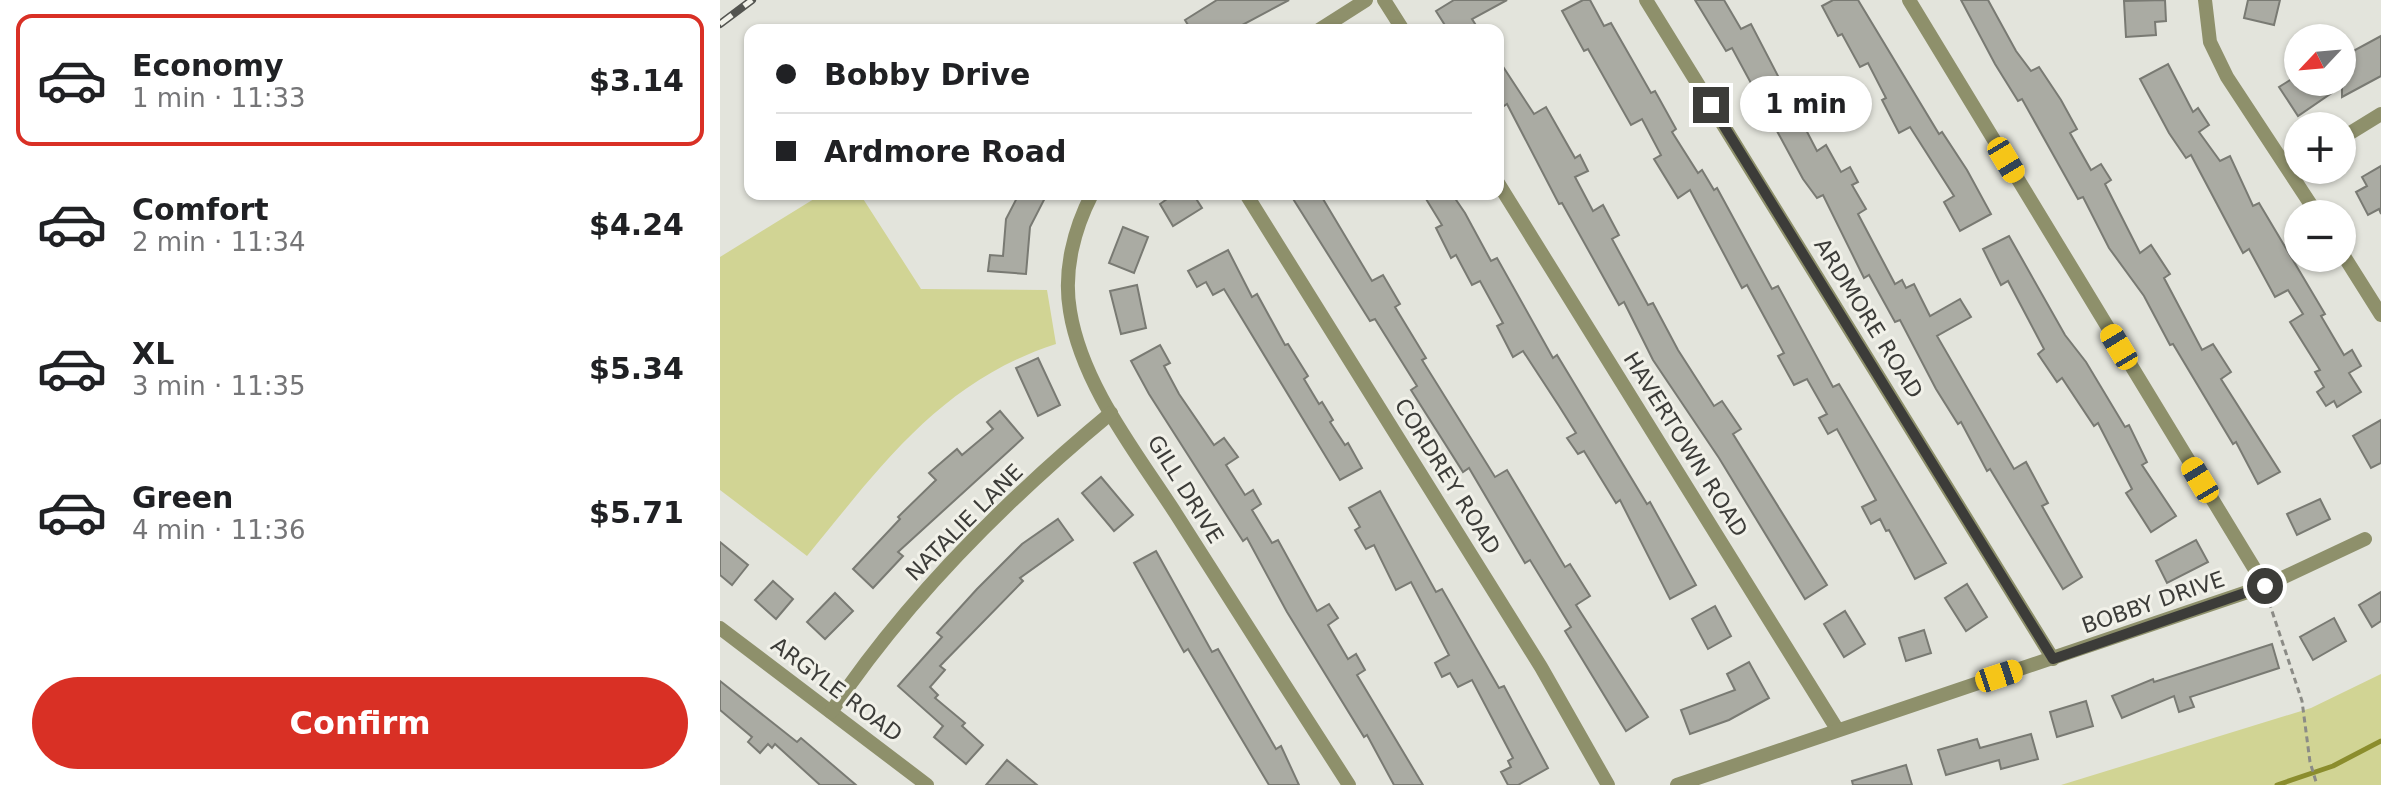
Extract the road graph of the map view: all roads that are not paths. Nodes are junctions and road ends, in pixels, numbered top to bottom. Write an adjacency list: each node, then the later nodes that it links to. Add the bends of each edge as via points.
1 (1366, 0): 6 (street)
2 (1384, 0): 7 (street)
3 (1646, 0): 20 (street, ARDMORE ROAD)
4 (1909, 0): 18 (street)
5 (2205, 0): 10 (street, via 2210,42 2227,77)
6 (1328, 24)
7 (1399, 24)
8 (2381, 114): 9 (street)
9 (2356, 129)
10 (2284, 155)
11 (1504, 193): 22 (street, HAVERTOWN ROAD)
12 (1089, 200): 16 (street, GILL DRIVE, via 1076,224 1069,309 1078,344)
13 (1250, 200): 25 (street, CORDREY ROAD, via 1541,667)
14 (2354, 272): 15 (street)
15 (2381, 315)
16 (1111, 413): 21 (street, NATALIE LANE, via 938,573); 24 (street, GILL DRIVE)
17 (2365, 539): 18 (street, BOBBY DRIVE)
18 (2265, 586): 20 (street, BOBBY DRIVE)
19 (720, 628): 21 (street, ARGYLE ROAD)
20 (2053, 659): 22 (street, BOBBY DRIVE)
21 (831, 712): 23 (street, ARGYLE ROAD)
22 (1837, 729): 26 (street, BOBBY DRIVE)
23 (927, 785)
24 (1349, 785)
25 (1608, 785)
26 (1677, 785)

